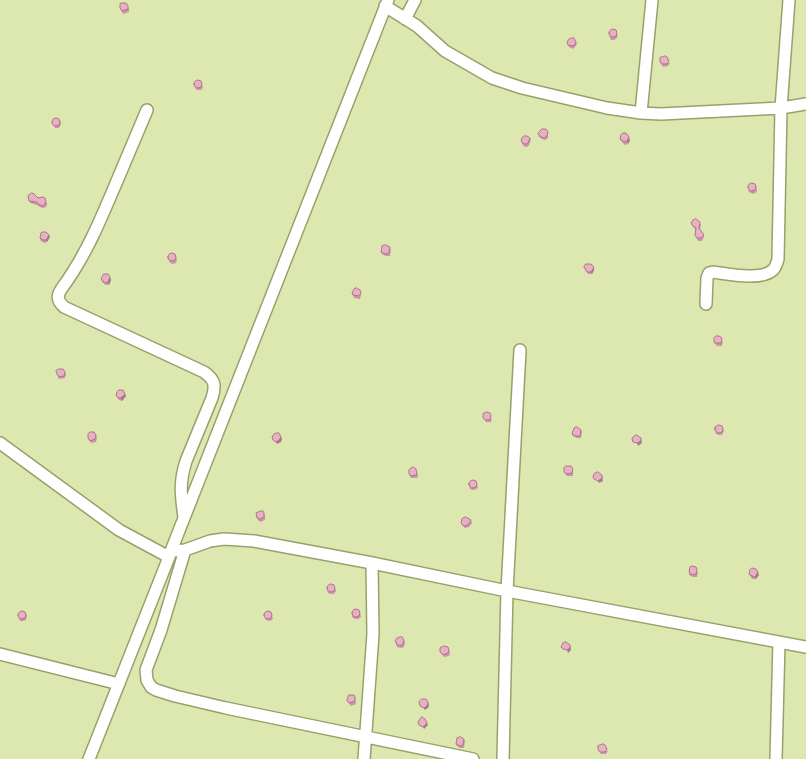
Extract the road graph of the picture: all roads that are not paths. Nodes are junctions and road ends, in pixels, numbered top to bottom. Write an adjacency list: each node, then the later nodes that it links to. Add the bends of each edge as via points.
1 (415, 0): 5 (street)
2 (652, 0): 9 (street)
3 (789, 0): 7 (street)
4 (387, 3): 5 (street); 13 (street)
5 (405, 19): 9 (street, via 445,51 492,78 607,108)
6 (806, 104): 7 (street)
7 (781, 108): 9 (street); 10 (street, via 777,265 762,275 709,274)
8 (147, 110): 13 (street, via 90,244 59,292 58,299 64,307 204,372 214,382 212,398 183,472 180,493)
9 (641, 113)
10 (706, 304)
11 (520, 350): 17 (street)
12 (0, 443): 15 (street, via 120,530)
13 (184, 517): 15 (street)
14 (185, 550): 15 (street); 16 (street, via 210,541 237,539); 22 (street, via 146,670 151,687 226,708)
15 (170, 554): 21 (street)
16 (372, 563): 17 (street); 22 (street, via 373,634)
17 (507, 591): 18 (street); 26 (street)
18 (779, 642): 19 (street); 27 (street)
19 (806, 647)
20 (0, 654): 21 (street)
21 (119, 684): 23 (street)
22 (365, 737): 24 (street); 25 (street)
23 (89, 759)
24 (364, 759)
25 (473, 759)
26 (503, 759)
27 (776, 759)

